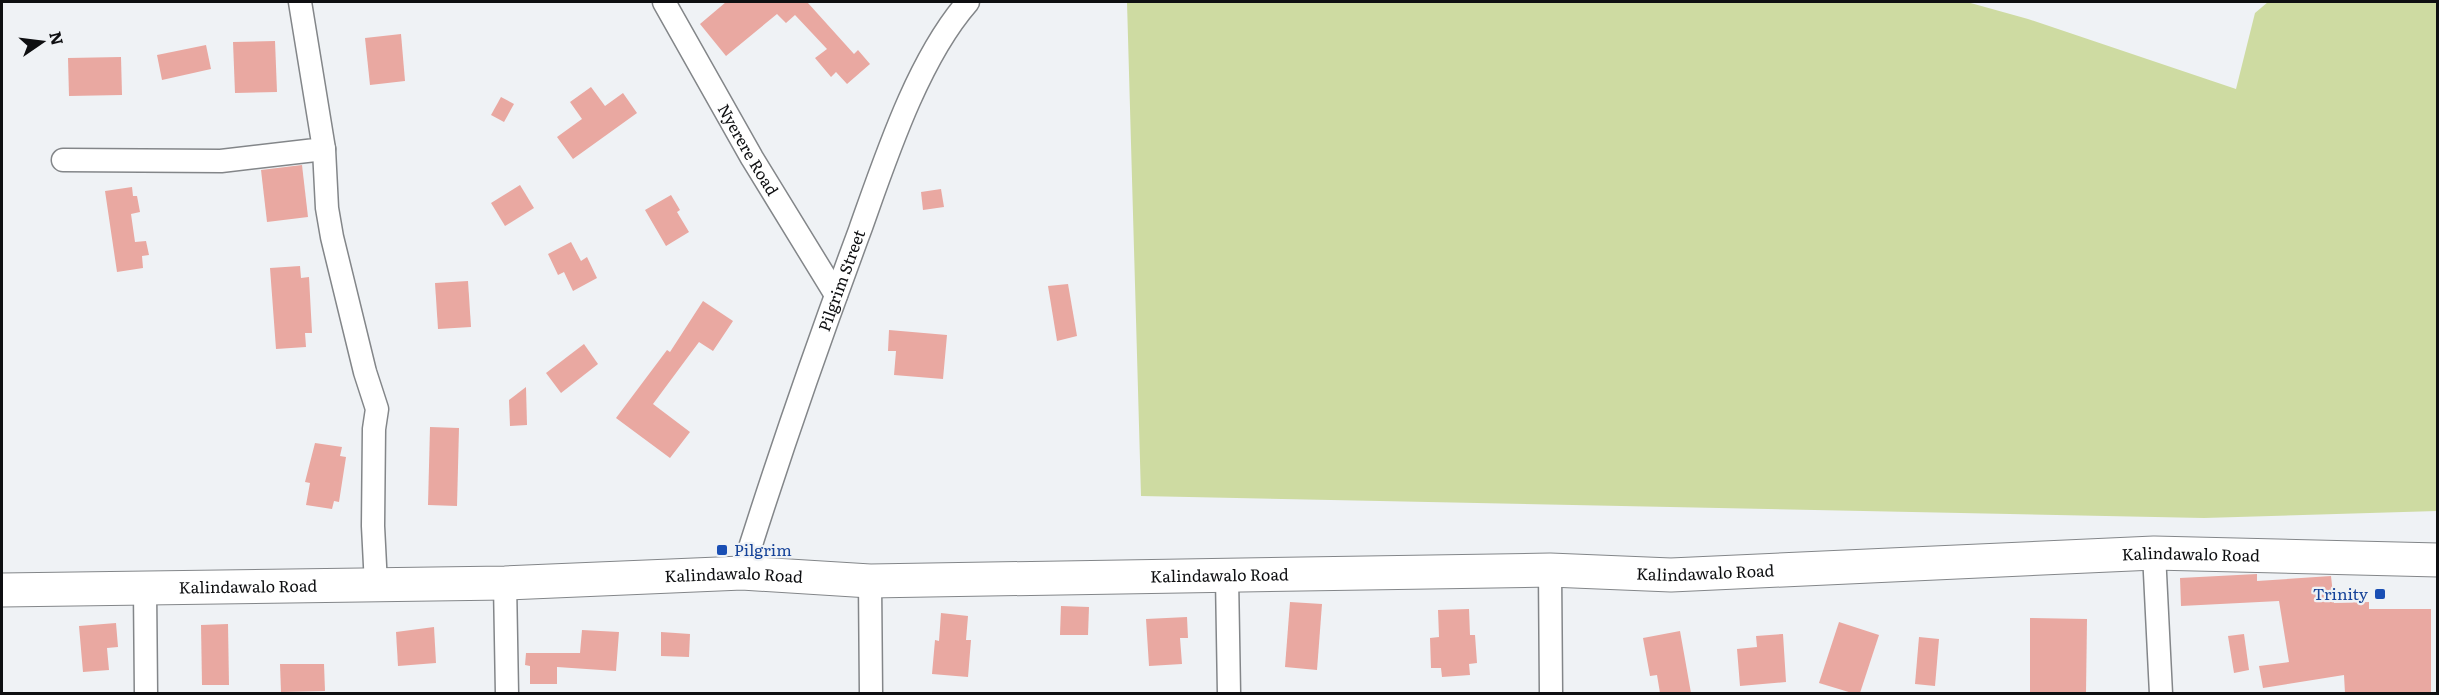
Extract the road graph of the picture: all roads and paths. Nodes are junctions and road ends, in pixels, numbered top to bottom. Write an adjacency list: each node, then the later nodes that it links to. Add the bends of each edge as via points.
1 (300, 2): 4 (street)
2 (664, 2): 6 (street, Nyerere Road, via 752,158)
3 (968, 2): 6 (street, Pilgrim Street, via 947,26 894,136)
4 (324, 149): 5 (street, via 221,161); 14 (street, via 332,237 377,409 373,526)
5 (63, 160)
6 (836, 295): 10 (street, Pilgrim Street)
7 (2154, 553): 8 (street, Kalindawalo Road); 9 (street, Kalindawalo Road, via 1671,575); 22 (street)
8 (2438, 560)
9 (1550, 570): 11 (street, Kalindawalo Road); 21 (street)
10 (742, 573): 12 (street, Kalindawalo Road); 13 (street, Kalindawalo Road)
11 (1227, 577): 12 (street, Kalindawalo Road); 20 (street)
12 (870, 581): 19 (street)
13 (505, 582): 14 (street, Kalindawalo Road); 18 (street)
14 (376, 585): 15 (street, Kalindawalo Road)
15 (145, 588): 16 (street, Kalindawalo Road); 17 (street)
16 (2, 590)
17 (146, 693)
18 (507, 693)
19 (871, 693)
20 (1229, 693)
21 (1551, 693)
22 (2161, 693)

